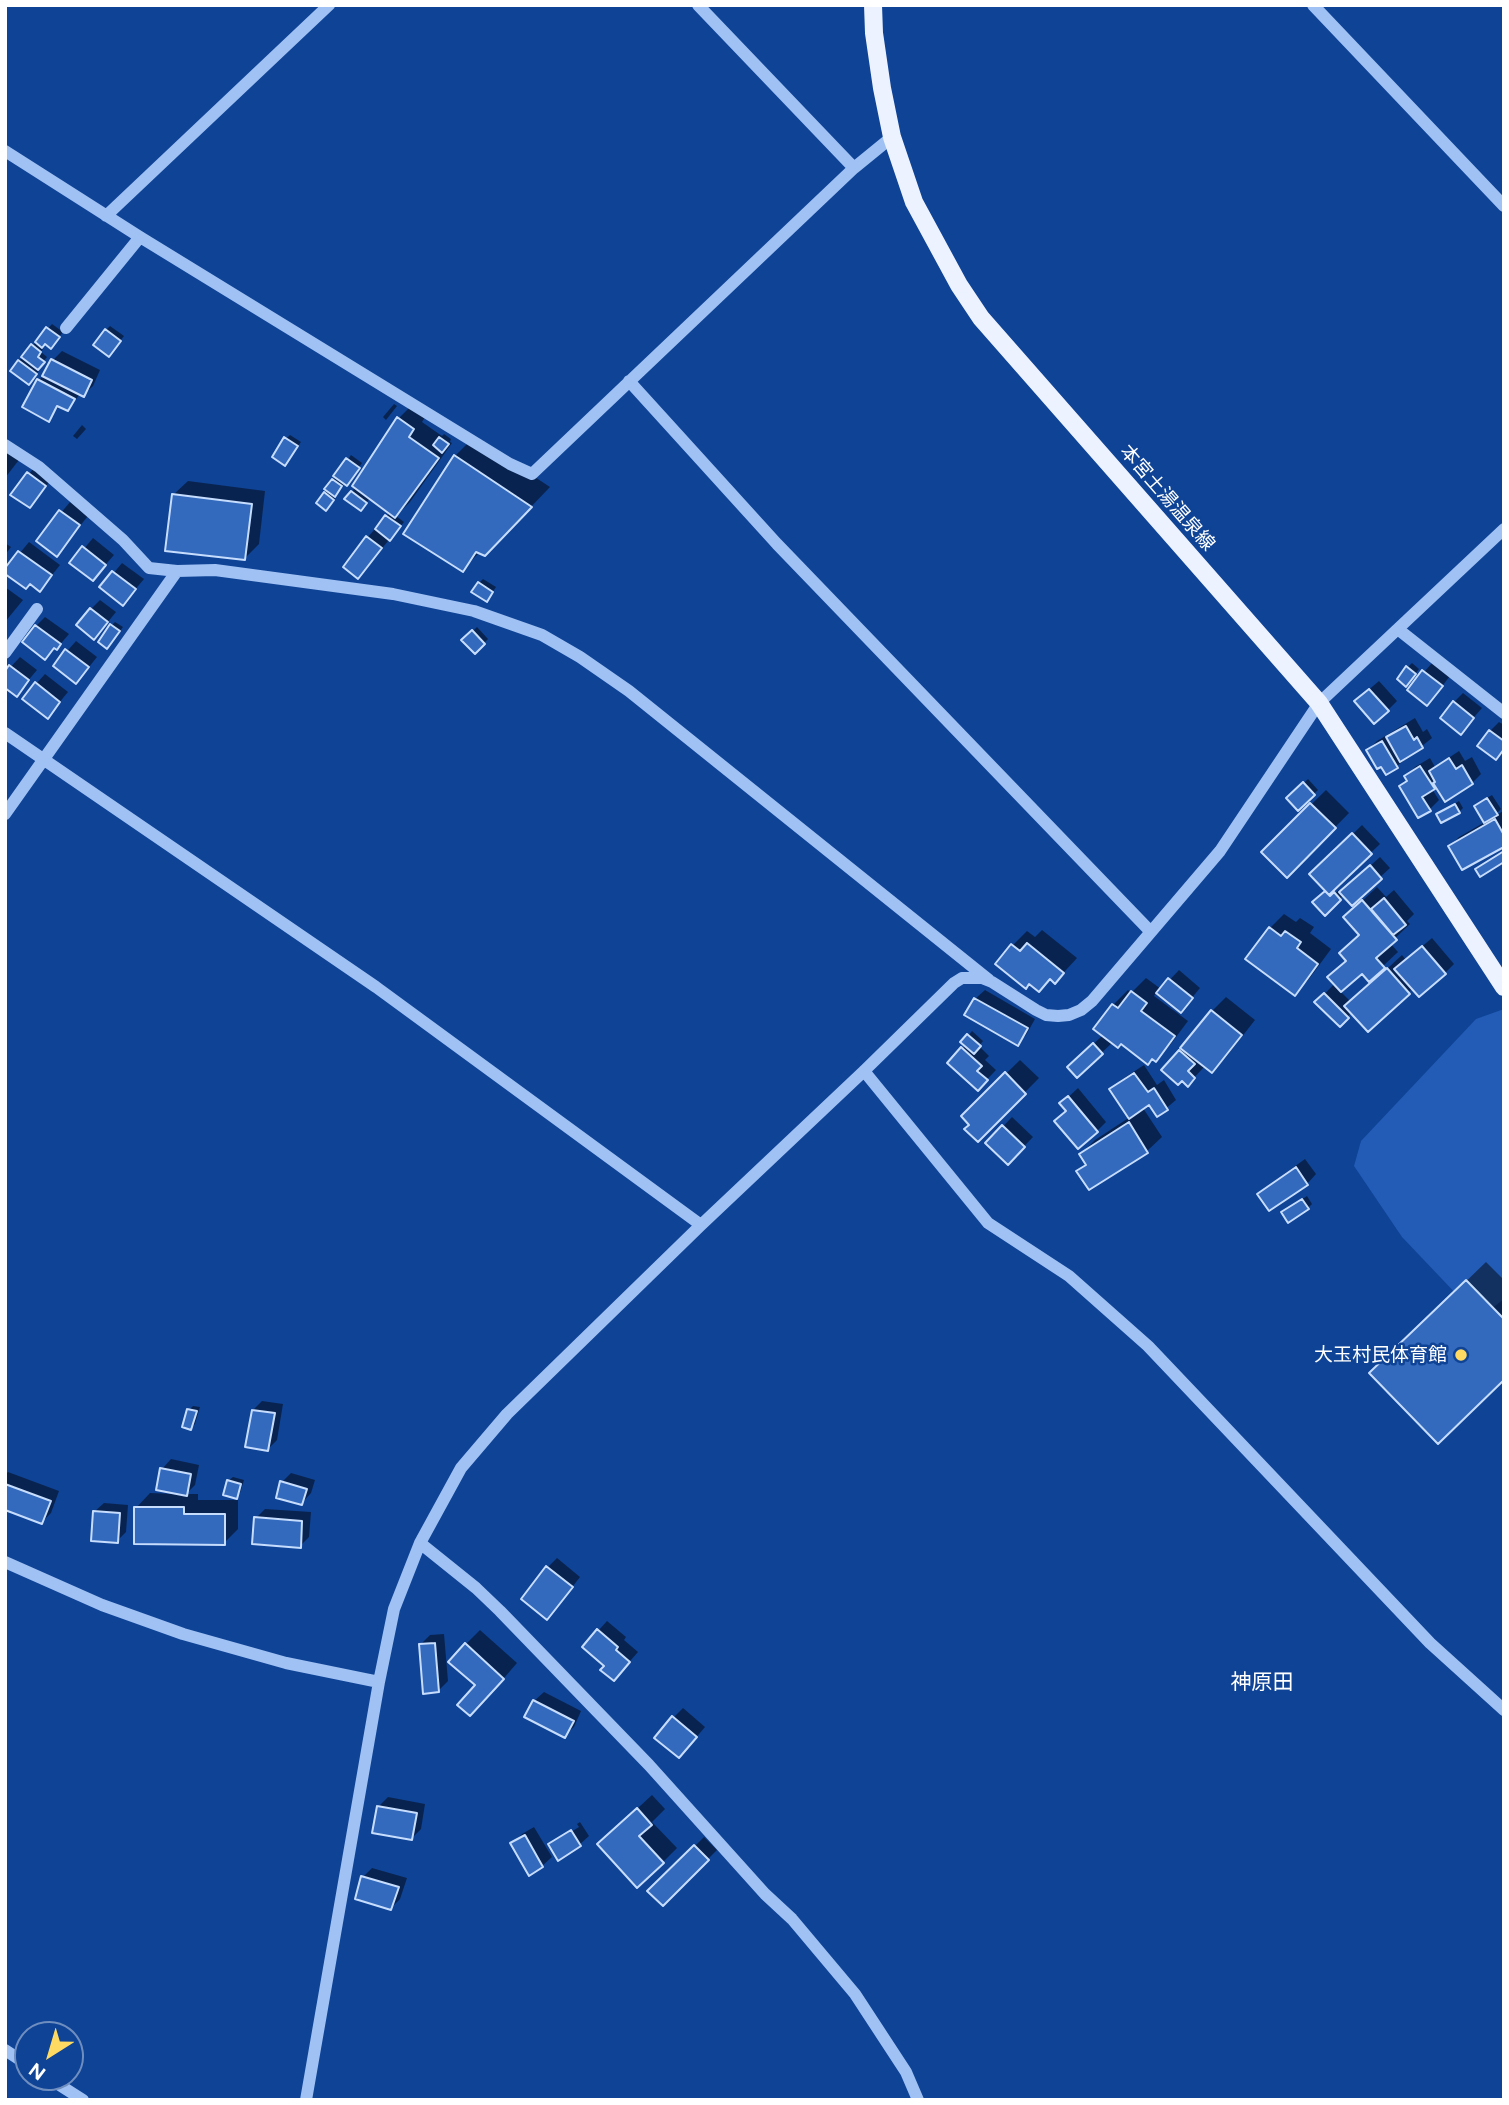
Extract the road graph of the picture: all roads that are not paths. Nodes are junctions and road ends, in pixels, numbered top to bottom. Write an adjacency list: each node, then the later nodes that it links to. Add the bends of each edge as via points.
1 (329, 5): 9 (street)
2 (698, 5): 7 (street)
3 (873, 5): 5 (main road, 本宮土湯温泉線)
4 (1313, 5): 8 (street)
5 (892, 137): 7 (street); 19 (main road, 本宮土湯温泉線, via 914,202 981,318)
6 (5, 151): 9 (street)
7 (854, 168): 12 (street)
8 (1504, 206)
9 (106, 216): 10 (street)
10 (140, 237): 11 (street); 12 (street, via 532,474)
11 (65, 328)
12 (629, 381): 24 (street, via 777,544)
13 (5, 445): 15 (street, via 38,467 149,568)
14 (1504, 529): 17 (street)
15 (177, 571): 22 (street); 25 (street, via 215,570 393,594 474,611 541,635 629,691)
16 (37, 609): 18 (street)
17 (1399, 630): 19 (street); 20 (street)
18 (5, 653)
19 (1320, 703): 24 (street, via 1220,851); 26 (main road, 本宮土湯温泉線)
20 (1504, 713)
21 (5, 733): 22 (street)
22 (43, 760): 23 (street); 28 (street, via 376,987)
23 (5, 814)
24 (1150, 931): 25 (street, via 1092,1001 1069,1015 1046,1015)
25 (992, 982): 27 (street, via 972,977 954,983)
26 (1504, 987)
27 (864, 1071): 28 (street); 32 (street, via 988,1223 1069,1276 1149,1346 1430,1643)
28 (701, 1225): 29 (street, via 507,1414 461,1468)
29 (420, 1543): 31 (street, via 394,1609); 34 (street, via 500,1611 792,1919 855,1994 906,2072)
30 (5, 1562): 31 (street, via 183,1634 286,1663)
31 (379, 1682): 33 (street)
32 (1504, 1710)
33 (306, 2100)
34 (918, 2100)

